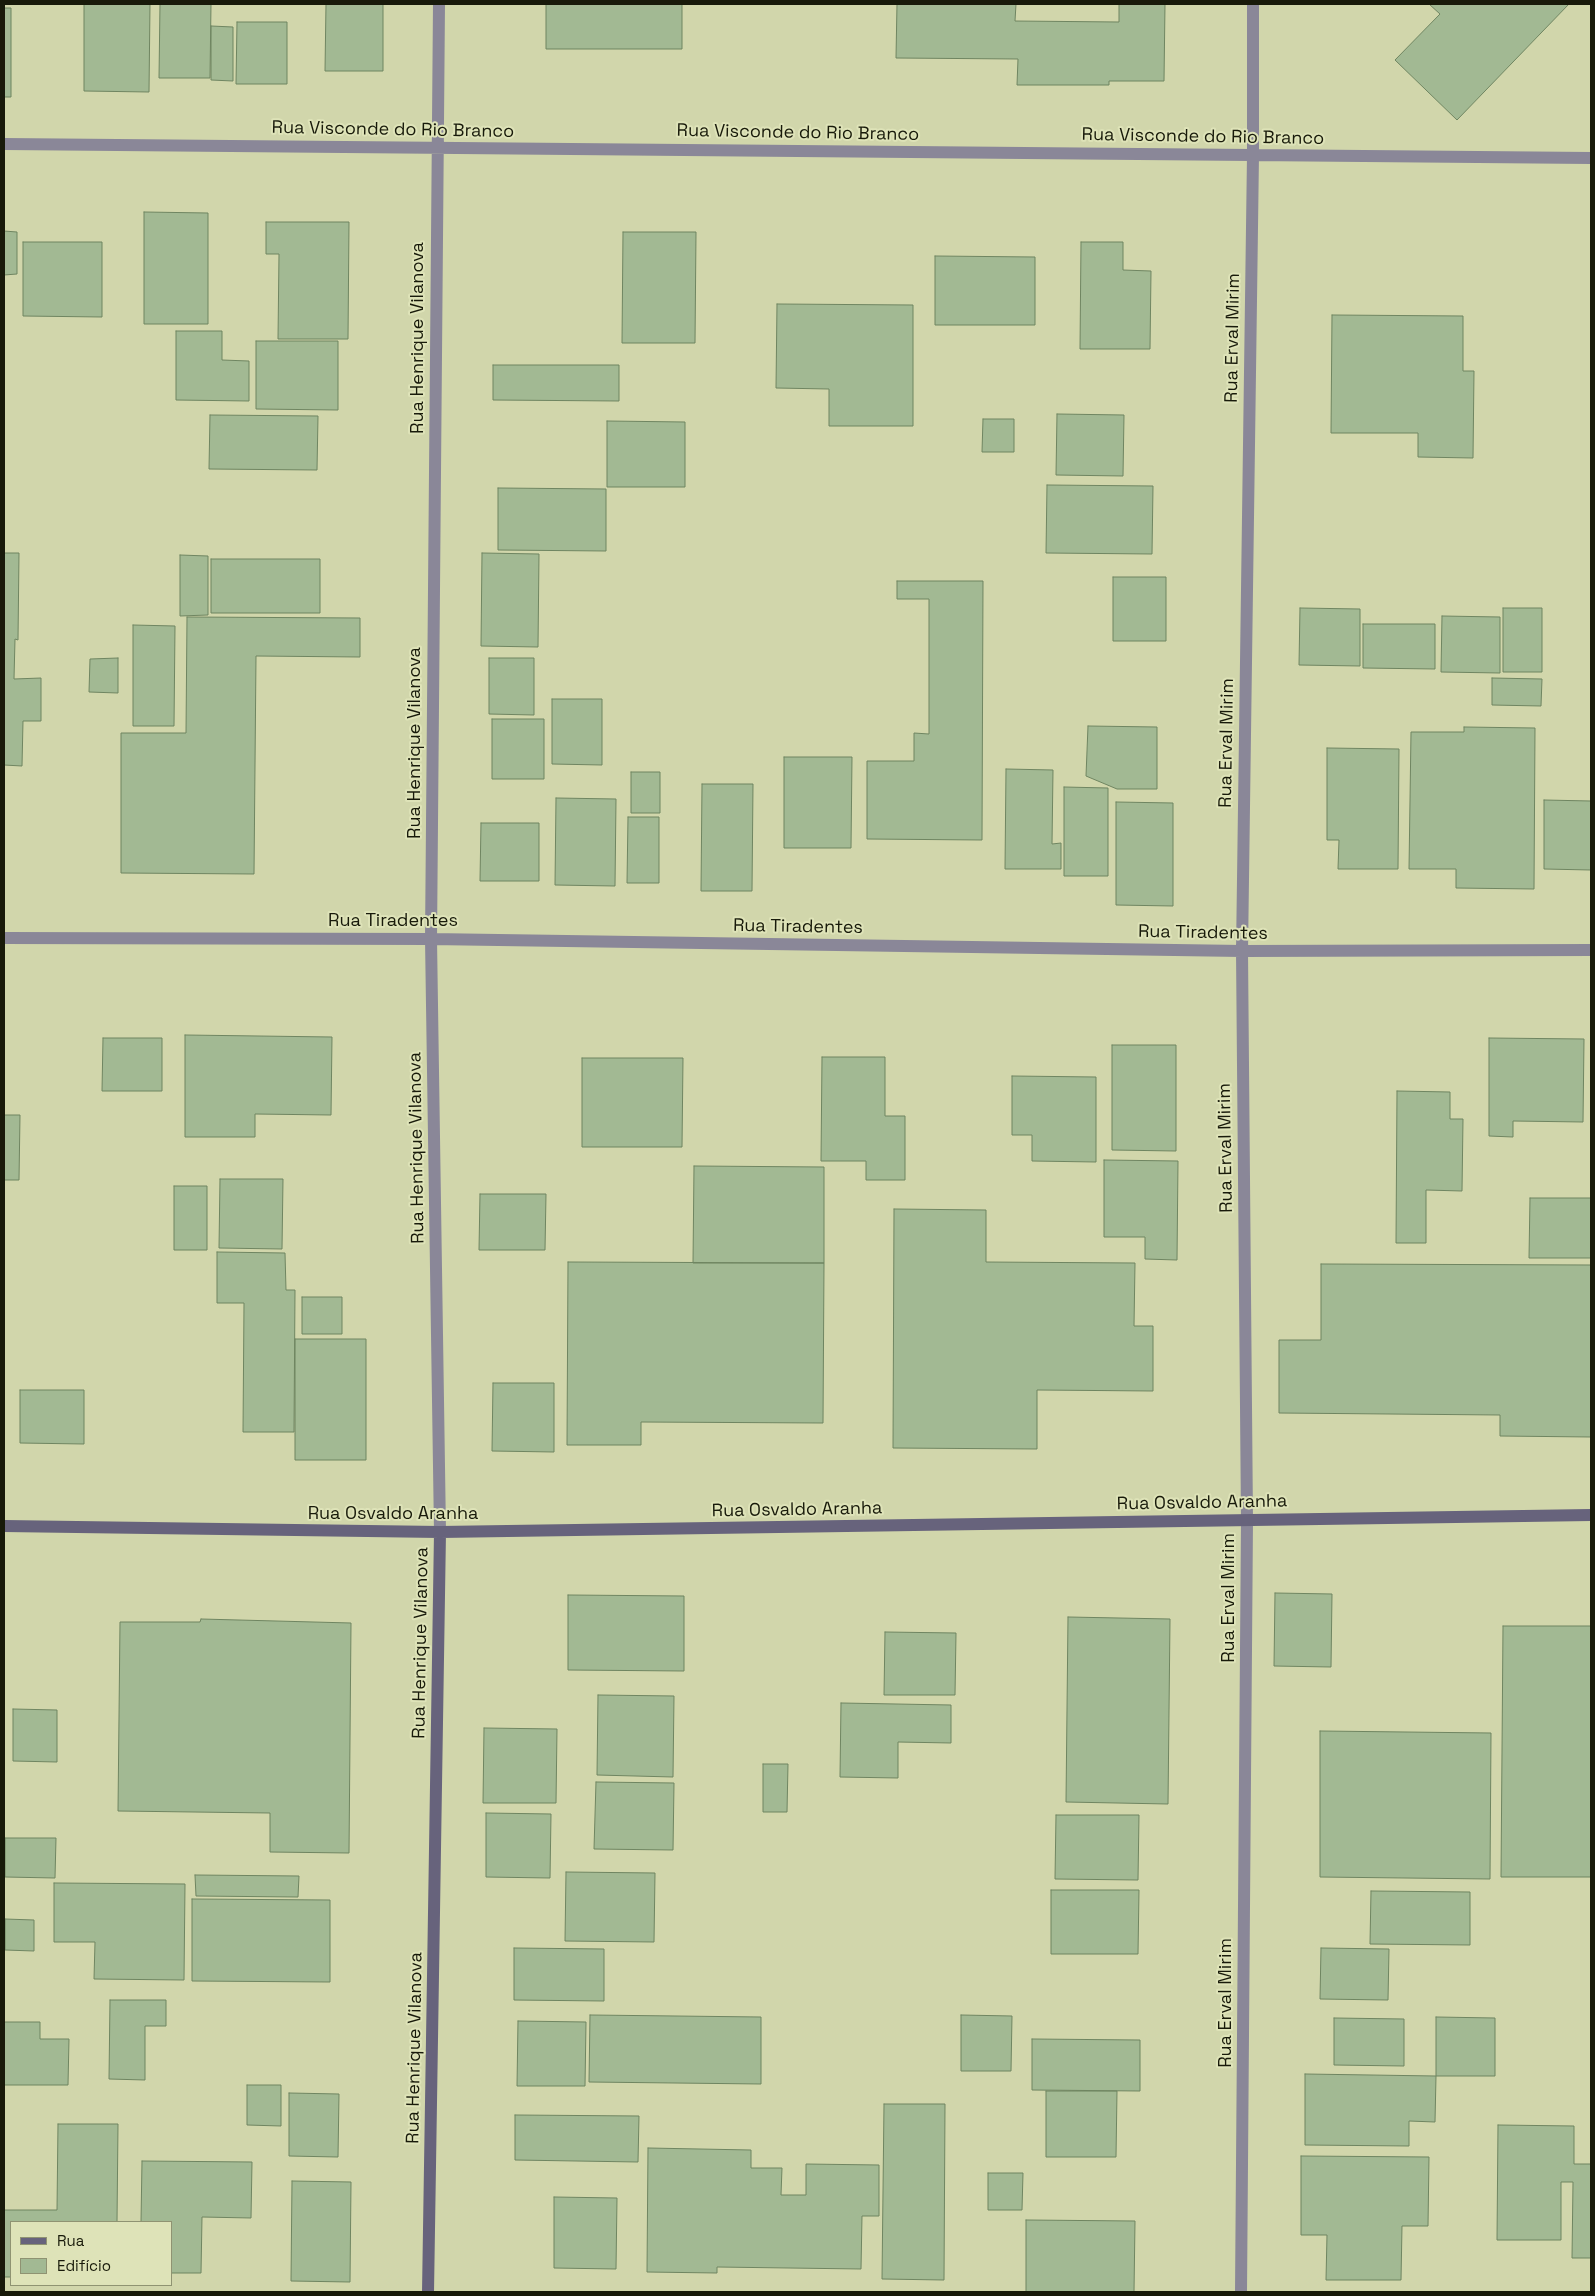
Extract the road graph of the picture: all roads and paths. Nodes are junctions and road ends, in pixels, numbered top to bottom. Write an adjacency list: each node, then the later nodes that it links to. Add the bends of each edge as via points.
1 (439, 4): 4 (street, Rua Henrique Vilanova)
2 (1253, 4): 5 (street, Rua Erval Mirim)
3 (4, 144): 4 (street, Rua Visconde do Rio Branco)
4 (438, 148): 5 (street, Rua Visconde do Rio Branco); 8 (street, Rua Henrique Vilanova)
5 (1253, 155): 6 (street, Rua Visconde do Rio Branco); 10 (street, Rua Erval Mirim)
6 (1591, 158)
7 (4, 938): 8 (street, Rua Tiradentes)
8 (431, 939): 10 (street, Rua Tiradentes); 14 (street, Rua Henrique Vilanova)
9 (1591, 950): 10 (street, Rua Tiradentes)
10 (1242, 952): 12 (street, Rua Erval Mirim)
11 (1591, 1515): 12 (main road, Rua Osvaldo Aranha)
12 (1248, 1520): 14 (main road, Rua Osvaldo Aranha); 16 (street, Rua Erval Mirim)
13 (4, 1526): 14 (main road, Rua Osvaldo Aranha)
14 (440, 1532): 15 (main road, Rua Henrique Vilanova)
15 (428, 2292)
16 (1241, 2292)

